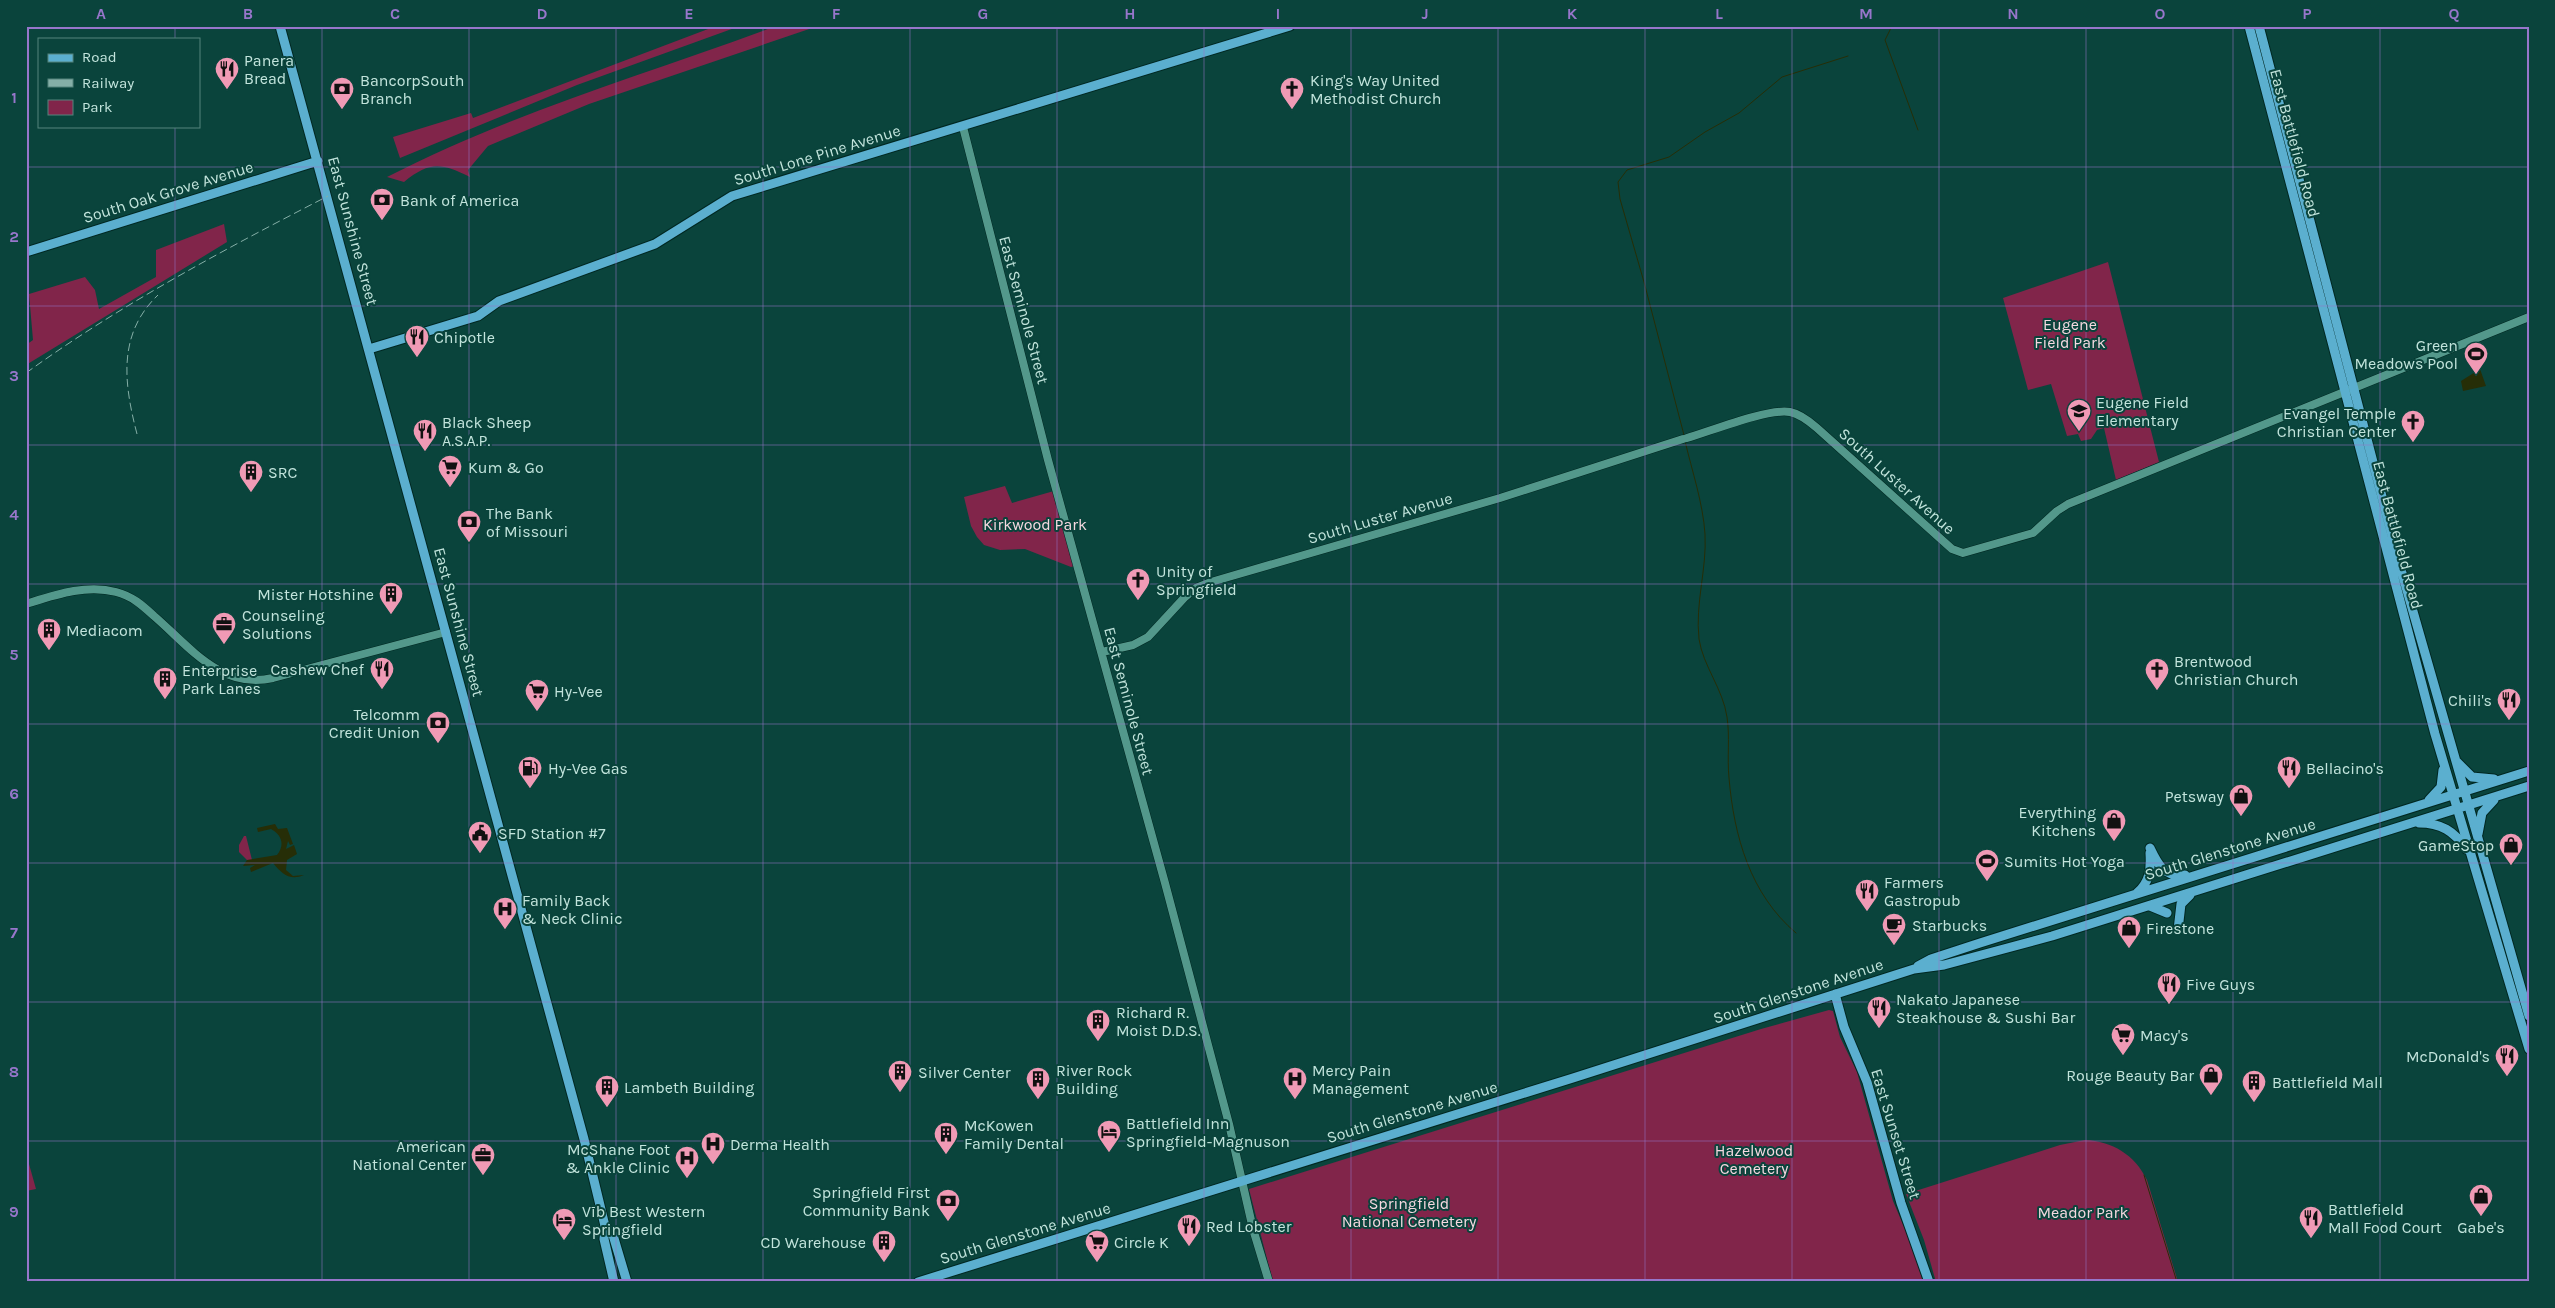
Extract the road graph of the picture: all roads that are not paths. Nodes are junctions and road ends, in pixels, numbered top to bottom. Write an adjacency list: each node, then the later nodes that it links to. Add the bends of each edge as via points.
1 (280, 26): 6 (main road, East Sunshine Street)
2 (1290, 26): 5 (main road, South Lone Pine Avenue)
3 (2248, 26): 10 (main road, East Battlefield Road)
4 (2258, 26): 10 (main road, East Battlefield Road)
5 (963, 128): 9 (main road, South Lone Pine Avenue, via 732,196 655,244 499,301 478,316); 13 (street, East Seminole Street, via 1048,460)
6 (318, 161): 7 (main road, South Oak Grove Avenue); 9 (main road, East Sunshine Street)
7 (26, 252)
8 (2529, 317): 10 (street, South Luster Avenue)
9 (369, 349): 12 (main road, East Sunshine Street)
10 (2349, 390): 13 (street, South Luster Avenue, via 2068,504 2033,533 1963,553 1952,549 1817,428 1800,415 1782,411 1212,582 1196,588 1184,598 1148,637 1133,645); 14 (main road, East Battlefield Road); 15 (main road, East Battlefield Road)
11 (26, 604): 12 (street, via 79,590 123,594 143,606 213,668 236,679 248,680 273,678)
12 (446, 632): 39 (main road, East Sunshine Street)
13 (1102, 652): 38 (street, East Seminole Street)
14 (2453, 756): 17 (main road, via 2472,777); 19 (main road, East Battlefield Road)
15 (2443, 762): 21 (main road, East Battlefield Road); 22 (main road, via 2441,787)
16 (2529, 771): 17 (main road, South Glenstone Avenue)
17 (2502, 779): 19 (main road, South Glenstone Avenue)
18 (2529, 786): 20 (main road, South Glenstone Avenue)
19 (2463, 791): 21 (main road, South Glenstone Avenue); 23 (main road, East Battlefield Road)
20 (2503, 794): 23 (main road, South Glenstone Avenue); 26 (main road, via 2482,813)
21 (2452, 795): 22 (main road, South Glenstone Avenue); 24 (main road, East Battlefield Road)
22 (2425, 803): 28 (main road, South Glenstone Avenue)
23 (2468, 806): 24 (main road, South Glenstone Avenue); 26 (main road, East Battlefield Road)
24 (2457, 810): 25 (main road, South Glenstone Avenue); 27 (main road, East Battlefield Road)
25 (2411, 824): 27 (main road, via 2446,828); 29 (main road, South Glenstone Avenue)
26 (2478, 842): 36 (main road, East Battlefield Road)
27 (2472, 859): 37 (main road, East Battlefield Road)
28 (2203, 873): 30 (main road, South Glenstone Avenue); 30 (main road, via 2180,876 2166,872 2150,848 2148,877)
29 (2194, 892): 31 (main road, South Glenstone Avenue); 33 (main road, via 2181,904)
30 (2134, 895): 34 (main road, South Glenstone Avenue, via 1931,959)
31 (2150, 906): 32 (main road); 34 (main road, South Glenstone Avenue, via 1944,965)
32 (2167, 913)
33 (2178, 930)
34 (1914, 969): 35 (main road, South Glenstone Avenue)
35 (1835, 994): 38 (main road, South Glenstone Avenue); 44 (main road, East Sunset Street, via 1844,1027 1867,1082 1901,1203)
36 (2529, 1016)
37 (2529, 1048)
38 (1242, 1182): 42 (main road, South Glenstone Avenue); 43 (street, East Seminole Street)
39 (605, 1226): 40 (main road, East Sunshine Street, via 604,1239); 41 (main road, East Sunshine Street, via 613,1235)
40 (613, 1280)
41 (627, 1282)
42 (918, 1282)
43 (1269, 1282)
44 (1929, 1282)

